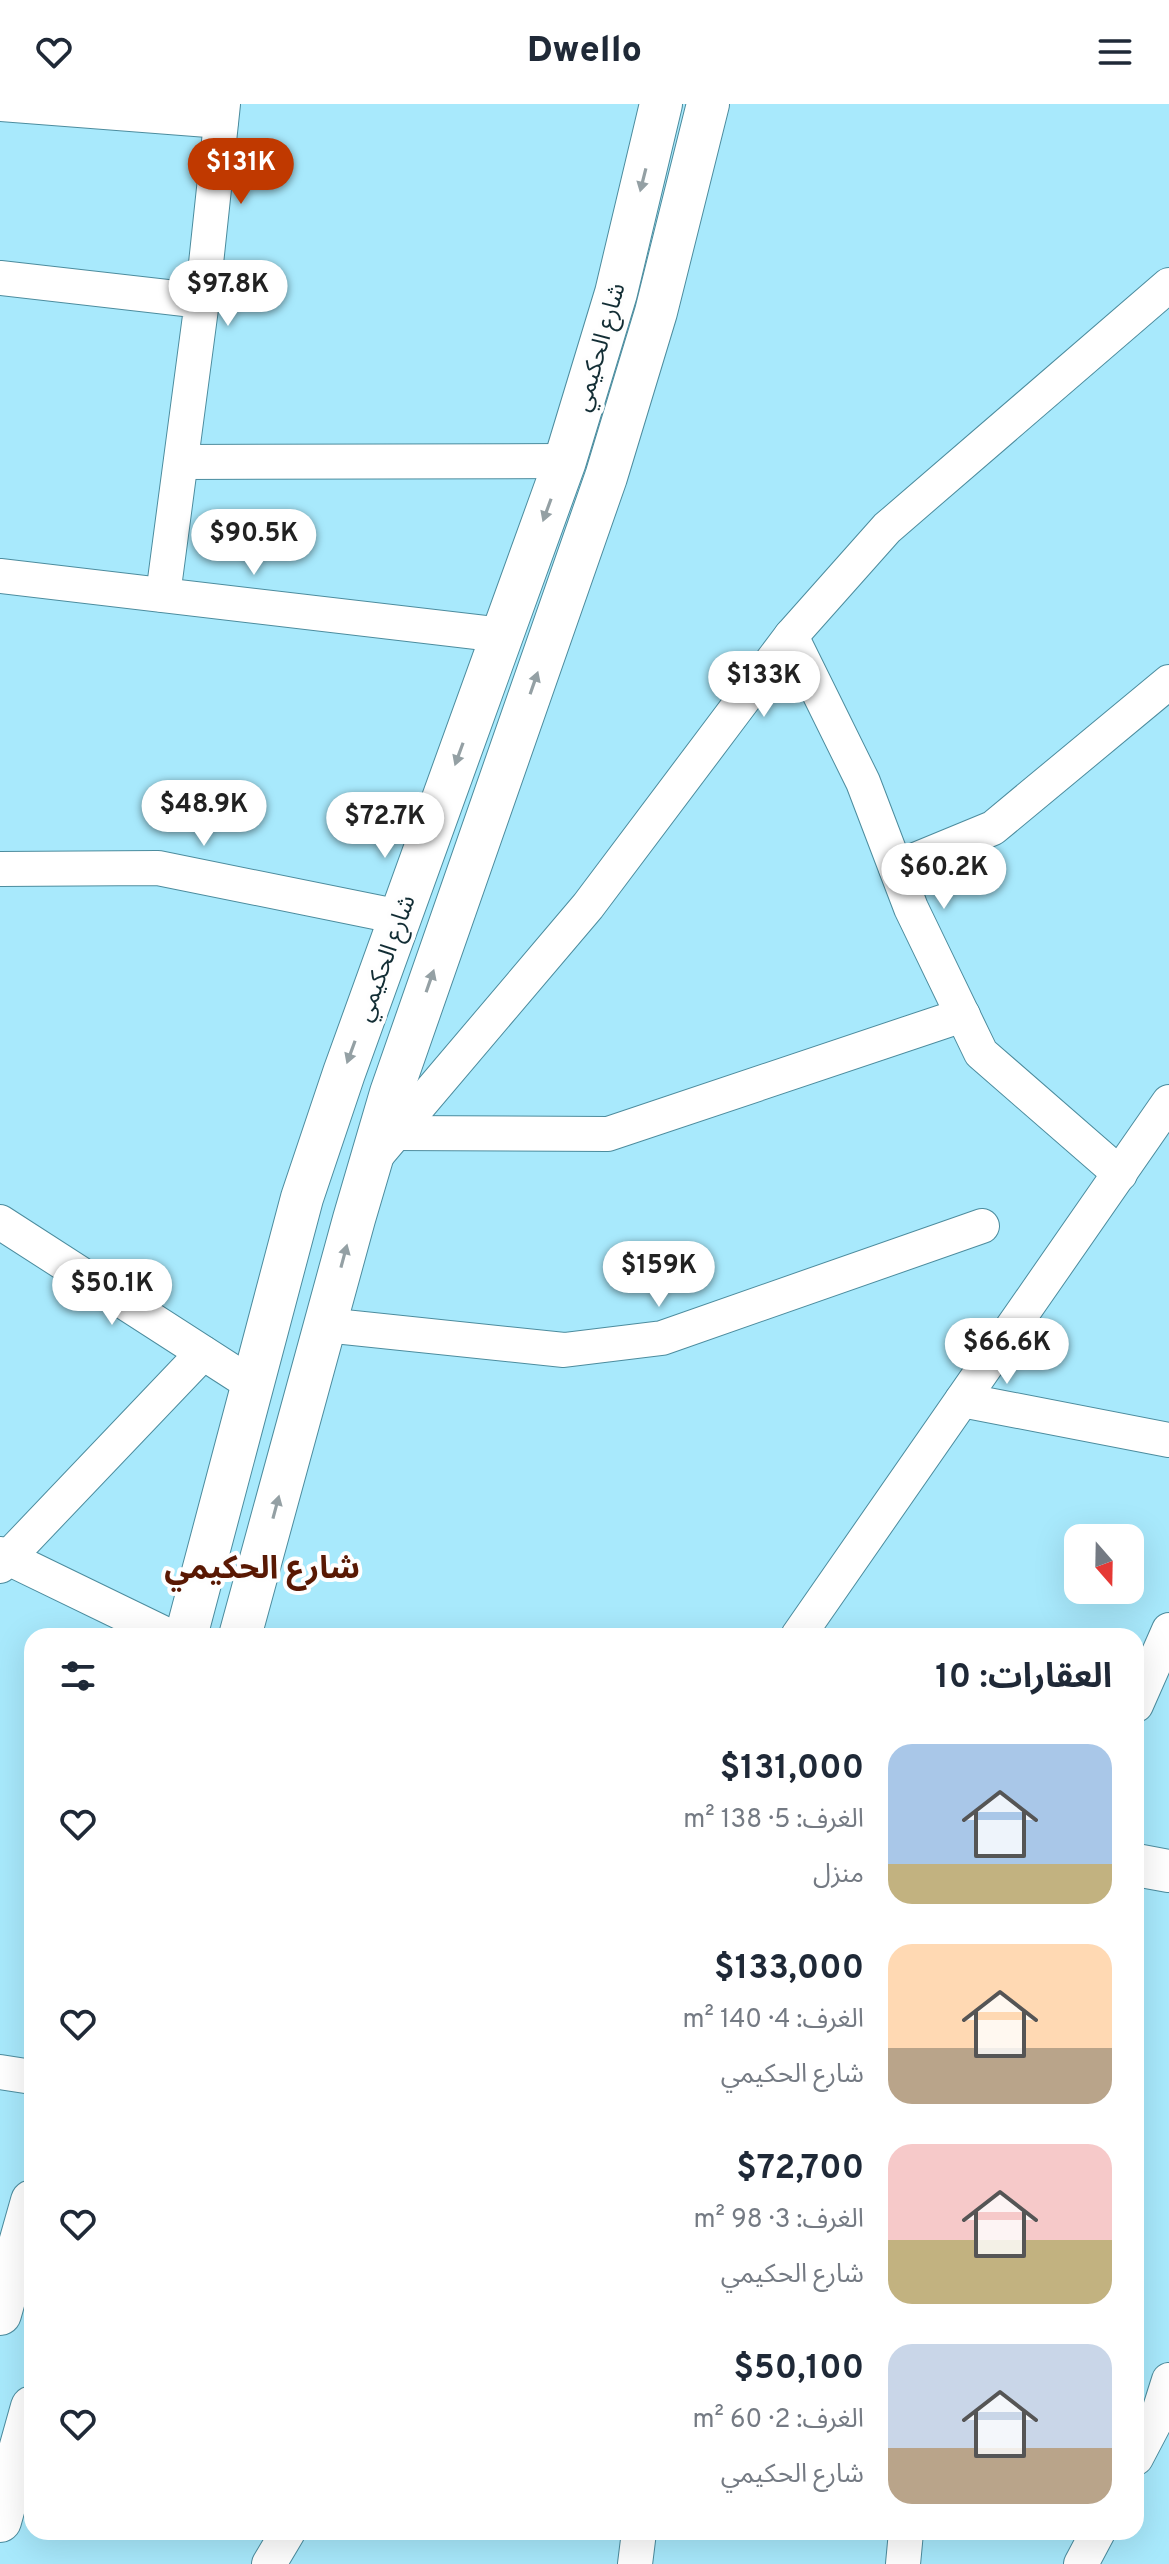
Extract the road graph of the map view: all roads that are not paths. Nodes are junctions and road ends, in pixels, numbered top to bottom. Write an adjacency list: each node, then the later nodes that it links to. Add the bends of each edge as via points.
1 (0, 104): 4 (street)
2 (661, 104): 8 (street, شارع الحكيمي, one-way to 8, via 616,293)
3 (708, 104): 20 (street, شارع الحكيمي, one-way to 3, via 391,1093 606,477 656,312)
4 (222, 112): 7 (street)
5 (0, 278): 7 (street)
6 (1169, 285): 13 (street, via 887,528)
7 (202, 301): 9 (street)
8 (565, 461): 9 (street); 12 (street, شارع الحكيمي, one-way to 12)
9 (181, 462): 11 (street)
10 (0, 576): 11 (street)
11 (163, 595): 12 (street)
12 (502, 635): 17 (street, شارع الحكيمي, one-way to 17)
13 (791, 636): 15 (street, via 863,782); 20 (street, via 588,906)
14 (1169, 682): 15 (street, via 993,828)
15 (896, 868): 18 (street)
16 (0, 869): 17 (street, via 158,868)
17 (400, 917): 26 (street, شارع الحكيمي, one-way to 26, via 302,1198)
18 (963, 1015): 20 (street, via 608,1134); 21 (street, via 981,1053)
19 (1169, 1102): 21 (street)
20 (383, 1148): 24 (street, شارع الحكيمي, one-way to 20)
21 (1120, 1174): 27 (street)
22 (0, 1222): 25 (street)
23 (982, 1226): 24 (street, via 662,1338 564,1350)
24 (325, 1325): 32 (street, شارع الحكيمي, one-way to 24)
25 (203, 1353): 26 (street); 29 (street)
26 (253, 1385): 31 (street, شارع الحكيمي)
27 (962, 1400): 28 (street); 33 (street)
28 (1169, 1440)
29 (2, 1559): 30 (street)
30 (152, 1628)
31 (188, 1628)
32 (242, 1628)
33 (804, 1628)
34 (1169, 1630): 35 (street)
35 (1144, 1687)
36 (1144, 1866): 37 (street)
37 (1169, 1871)
38 (0, 2072): 39 (street)
39 (24, 2076)
40 (24, 2229): 41 (street)
41 (0, 2314)
42 (1169, 2380): 44 (street)
43 (24, 2436): 45 (street)
44 (1144, 2443)
45 (0, 2521)
46 (283, 2540): 50 (street)
47 (638, 2540): 51 (street)
48 (905, 2540): 52 (street)
49 (1094, 2540): 53 (street)
50 (269, 2564)
51 (635, 2564)
52 (903, 2564)
53 (1081, 2564)

